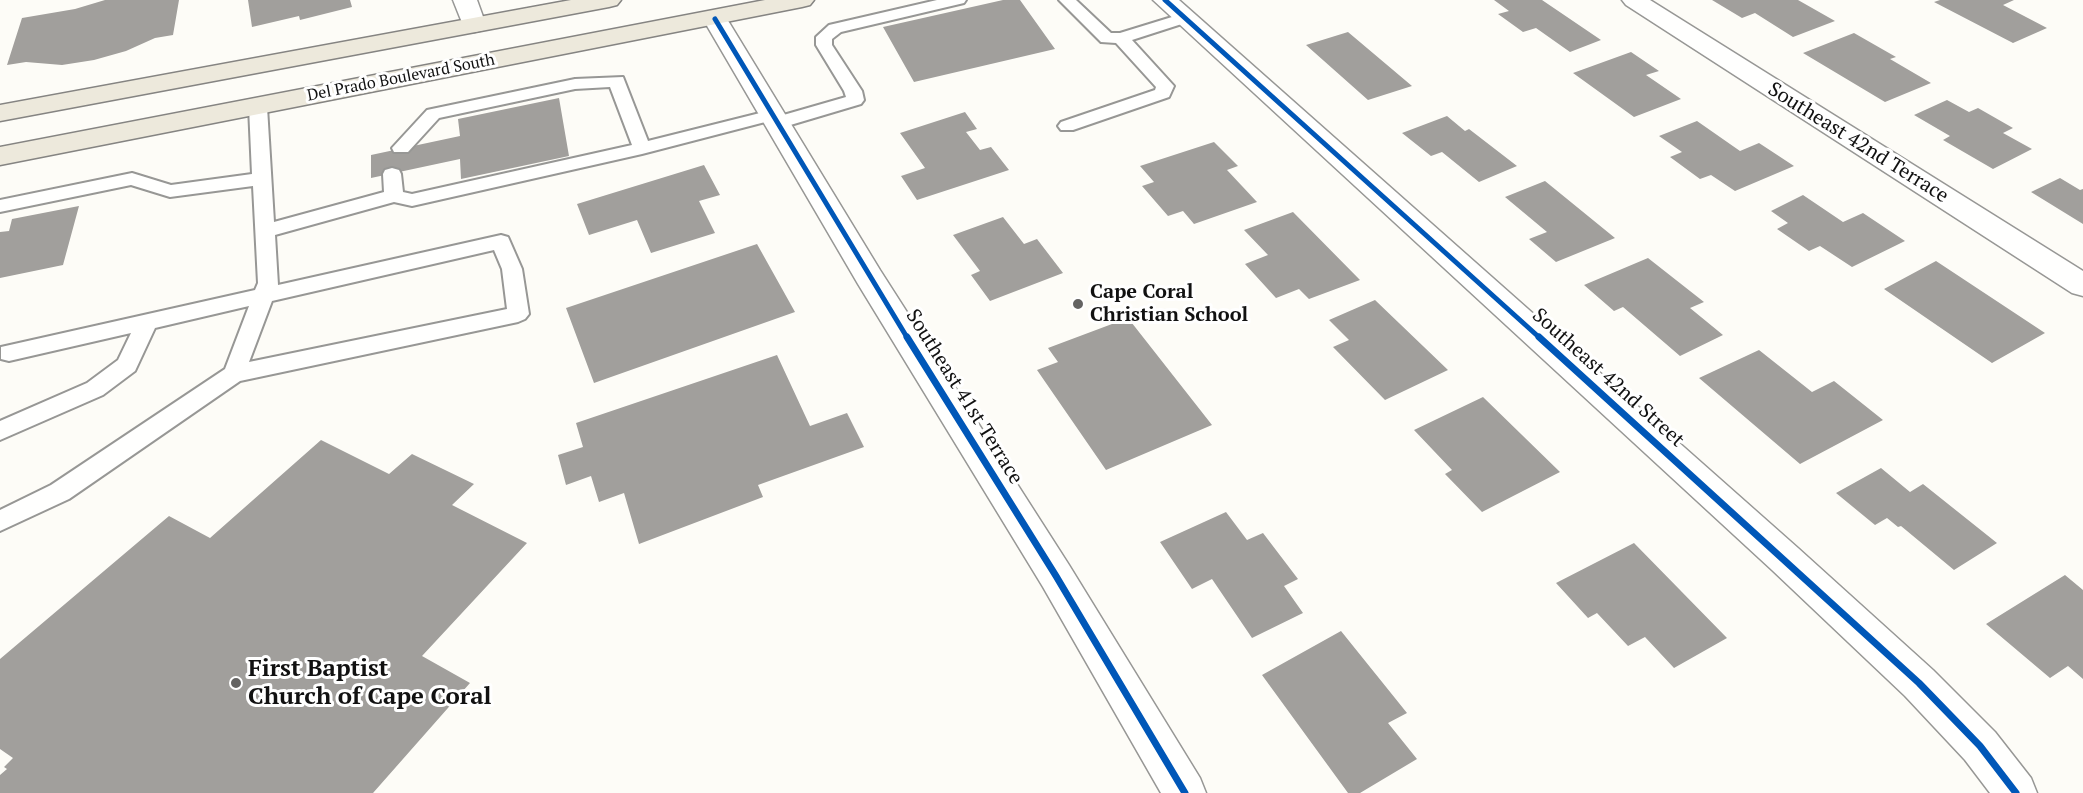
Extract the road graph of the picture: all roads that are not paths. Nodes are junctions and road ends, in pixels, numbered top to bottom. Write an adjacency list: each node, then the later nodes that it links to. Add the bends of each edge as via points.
1 (465, 0): 9 (street)
2 (609, 0): 9 (main road, Del Prado Boulevard South)
3 (802, 0): 7 (main road, Del Prado Boulevard South)
4 (958, 0): 14 (lane, via 835,28 824,37 824,45 855,100)
5 (1067, 0): 10 (lane, via 1107,38)
6 (1634, 0): 24 (street, Southeast 42nd Terrace)
7 (724, 9): 11 (main road, Del Prado Boulevard South); 14 (street, Southeast 41st Terrace)
8 (1175, 9): 10 (lane); 32 (street, Southeast 42nd Street, via 1919,683 1980,746)
9 (474, 25): 11 (main road, via 459,50); 13 (main road, Del Prado Boulevard South)
10 (1121, 38): 15 (lane, via 1166,86 1163,93)
11 (424, 73): 12 (main road, Del Prado Boulevard South)
12 (258, 107): 18 (main road, Del Prado Boulevard South); 20 (lane)
13 (0, 113)
14 (775, 119): 17 (lane); 31 (street, Southeast 41st Terrace)
15 (1067, 126)
16 (401, 148): 17 (lane, via 433,114 575,84 617,81)
17 (642, 148): 21 (lane, via 412,200)
18 (0, 156)
19 (392, 174): 21 (lane)
20 (263, 179): 22 (lane, via 170,192 132,179); 23 (lane)
21 (394, 196): 23 (lane)
22 (0, 206)
23 (266, 231): 25 (lane, via 268,283)
24 (2083, 285)
25 (264, 294): 26 (lane); 28 (lane); 28 (lane, via 501,242 512,270 518,314)
26 (147, 321): 27 (lane); 29 (lane, via 127,365 95,389)
27 (9, 353)
28 (234, 374): 30 (lane, via 60,492)
29 (0, 430)
30 (0, 521)
31 (1185, 793)
32 (2016, 793)

